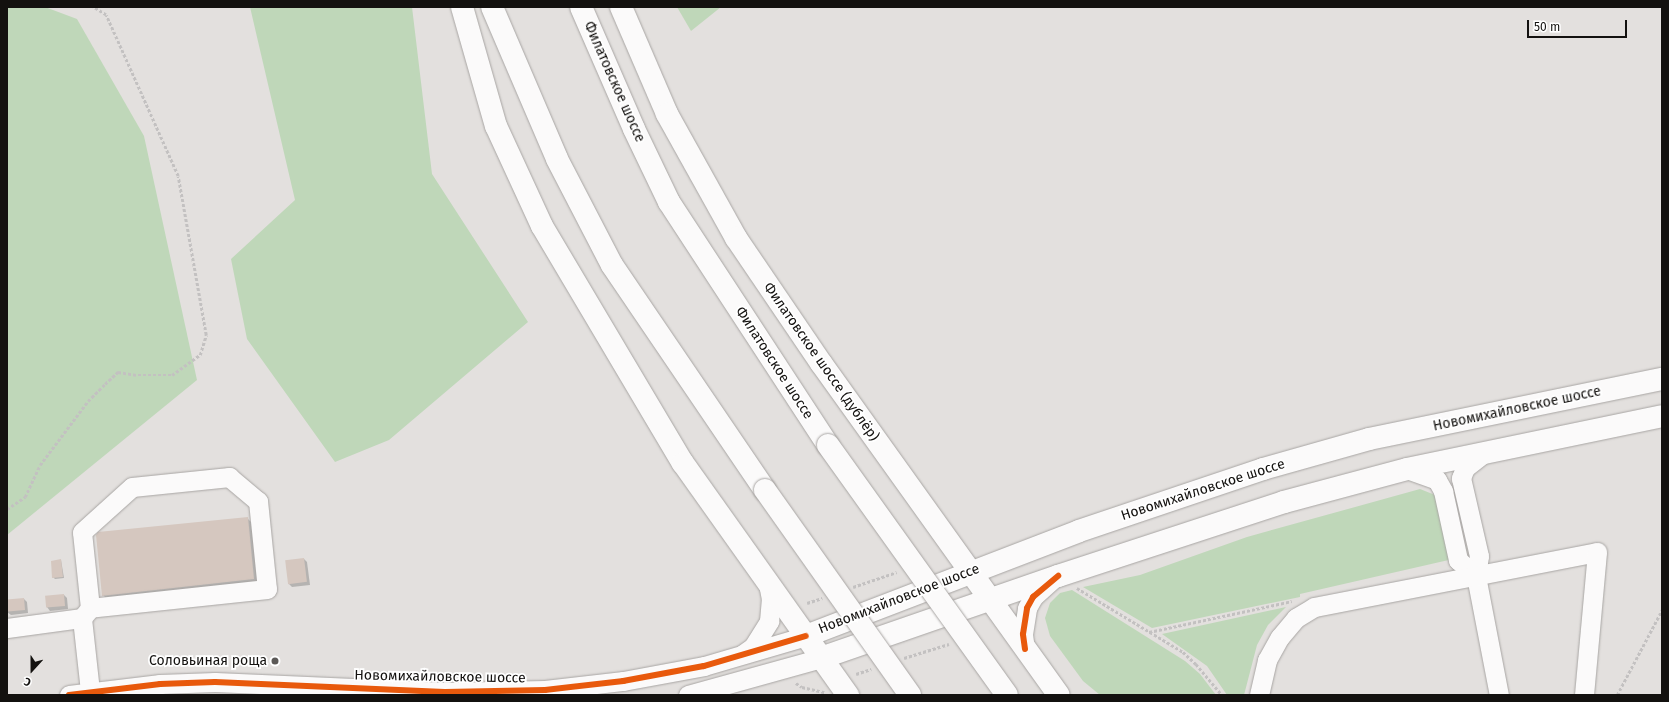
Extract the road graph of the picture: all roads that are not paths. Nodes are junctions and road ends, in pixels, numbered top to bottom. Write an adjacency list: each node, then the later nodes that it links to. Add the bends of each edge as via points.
1 (462, 7): 12 (main road, via 496,126 542,226 683,463)
2 (492, 7): 25 (main road, bridge, via 503,39 557,159 612,265 765,490)
3 (581, 7): 26 (main road, Филатовское шоссе, bridge, via 669,202 828,445)
4 (621, 7): 9 (main road, Филатовское шоссе (дублёр), via 667,114 736,238 821,363)
5 (1662, 379): 9 (main road, Новомихайловское шоссе, via 1362,441 1263,469)
6 (1662, 416): 7 (main road, Новомихайловское шоссе)
7 (1488, 451): 8 (main road, Новомихайловское шоссе); 10 (street, via 1465,468 1461,478 1479,556)
8 (1407, 469): 10 (street, via 1437,480 1443,491 1458,560); 11 (main road, Новомихайловское шоссе, via 1284,502)
9 (969, 571): 13 (main road, Филатовское шоссе (дублёр)); 16 (main road, Новомихайловское шоссе)
10 (1476, 576): 28 (street, via 1314,607 1296,618 1280,637 1267,660); 29 (street); 30 (street, via 1596,552)
11 (1067, 581): 13 (main road, Новомихайловское шоссе); 17 (street, via 1041,588 1030,603 1022,634)
12 (768, 584): 16 (main road); 18 (street, via 771,599 769,621 753,647)
13 (990, 600): 17 (main road, Филатовское шоссе (дублёр)); 19 (main road, Новомихайловское шоссе)
14 (86, 613): 14 (street, via 82,532 132,487 228,477 258,501 267,589); 15 (street); 20 (street)
15 (7, 628)
16 (806, 636): 18 (street, Новомихайловское шоссе); 19 (main road)
17 (1025, 650): 27 (main road, Филатовское шоссе (дублёр))
18 (739, 656): 21 (street, Новомихайловское шоссе, via 704,666 623,681 545,690)
19 (821, 658): 23 (street, Новомихайловское шоссе); 24 (main road)
20 (90, 690): 21 (street, Новомихайловское шоссе, via 215,682); 22 (street, Новомихайловское шоссе)
21 (445, 693)
22 (69, 695)
23 (688, 695)
24 (848, 695)
25 (910, 695)
26 (1007, 695)
27 (1058, 695)
28 (1259, 695)
29 (1498, 695)
30 (1584, 695)

